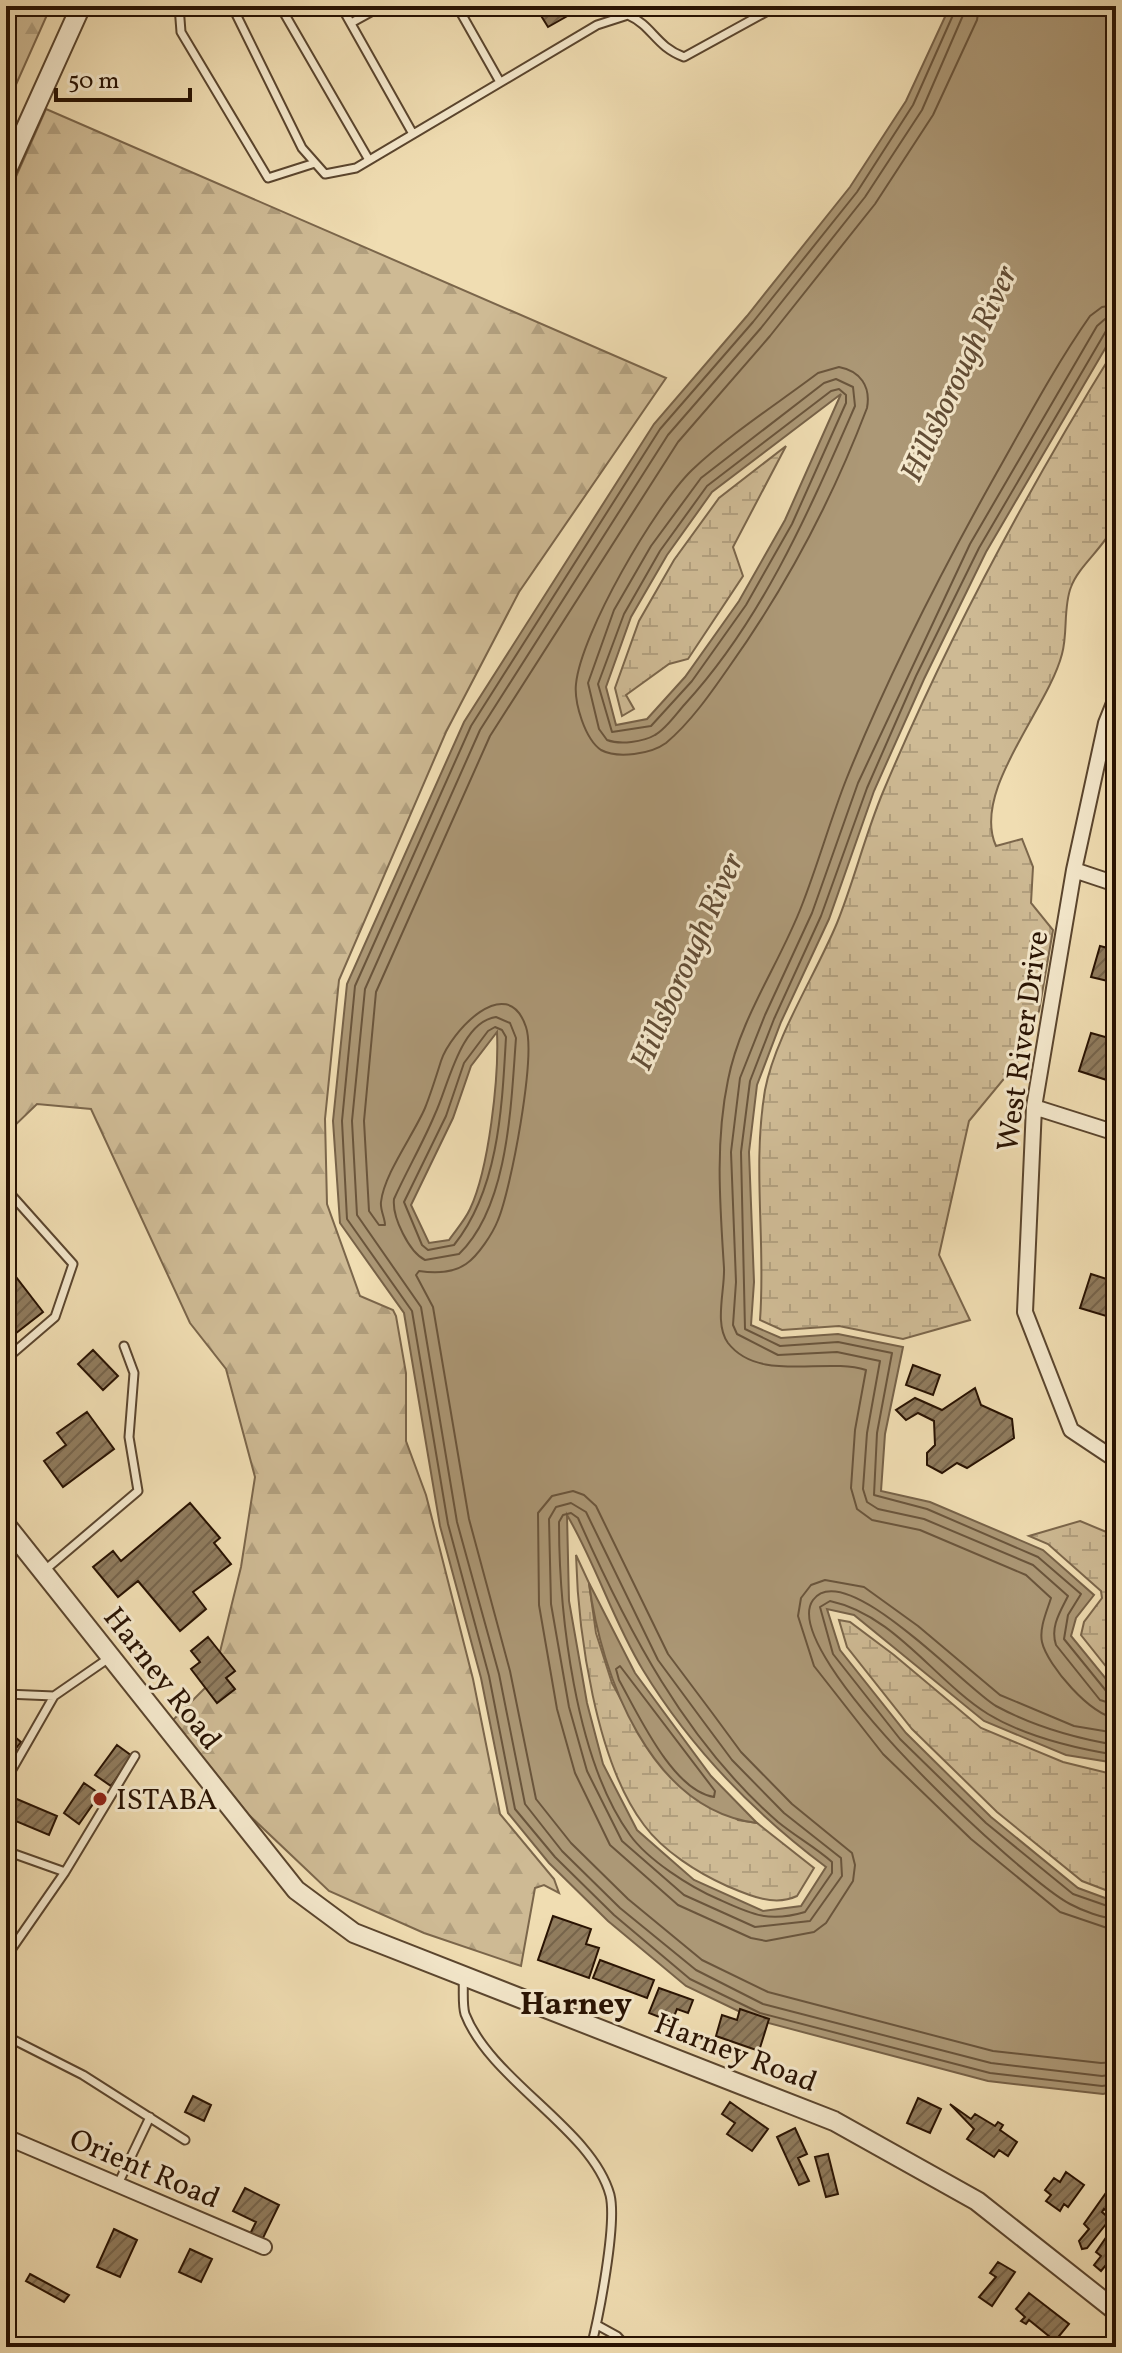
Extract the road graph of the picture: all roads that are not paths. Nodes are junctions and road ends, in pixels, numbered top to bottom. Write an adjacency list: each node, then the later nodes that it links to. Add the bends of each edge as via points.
1 (81, 6): 14 (street)
2 (179, 6): 13 (lane, via 181,32 268,178)
3 (232, 6): 13 (lane, via 302,148)
4 (280, 6): 12 (lane)
5 (341, 6): 9 (lane)
6 (382, 6): 9 (lane)
7 (457, 6): 10 (lane)
8 (770, 6): 10 (lane, via 684,57 665,50 641,20 628,15 597,25)
9 (351, 23): 11 (lane)
10 (500, 82): 11 (lane)
11 (413, 134): 12 (lane)
12 (369, 160): 13 (lane, via 325,174)
13 (315, 163)
14 (6, 172)
15 (1116, 698): 16 (street, West River Drive)
16 (1074, 870): 17 (street); 18 (street, West River Drive)
17 (1116, 884)
18 (1034, 1107): 19 (street); 23 (street, West River Drive, via 1025,1312 1071,1430)
19 (1116, 1133)
20 (6, 1189): 22 (lane, via 73,1264 55,1317)
21 (124, 1346): 25 (lane, via 134,1373 129,1437 138,1491)
22 (6, 1359)
23 (1116, 1460)
24 (6, 1525): 25 (street, Harney Road)
25 (43, 1571): 26 (street, Harney Road)
26 (111, 1657): 28 (lane); 34 (street, Harney Road, via 296,1890 354,1933)
27 (6, 1694): 28 (lane)
28 (54, 1696): 30 (lane)
29 (135, 1756): 32 (lane)
30 (6, 1780)
31 (6, 1851): 32 (lane)
32 (65, 1872): 33 (lane)
33 (6, 1957)
34 (463, 1975): 41 (street, Harney Road, via 834,2121 977,2201); 42 (lane, via 465,2013 489,2050 597,2165 610,2197)
35 (6, 2036): 36 (lane)
36 (150, 2117): 38 (lane); 39 (lane)
37 (6, 2137): 39 (street, Orient Road)
38 (185, 2140)
39 (118, 2186): 40 (street, Orient Road)
40 (264, 2247)
41 (1113, 2301)
42 (597, 2325): 43 (lane); 44 (lane)
43 (591, 2347)
44 (627, 2347)

